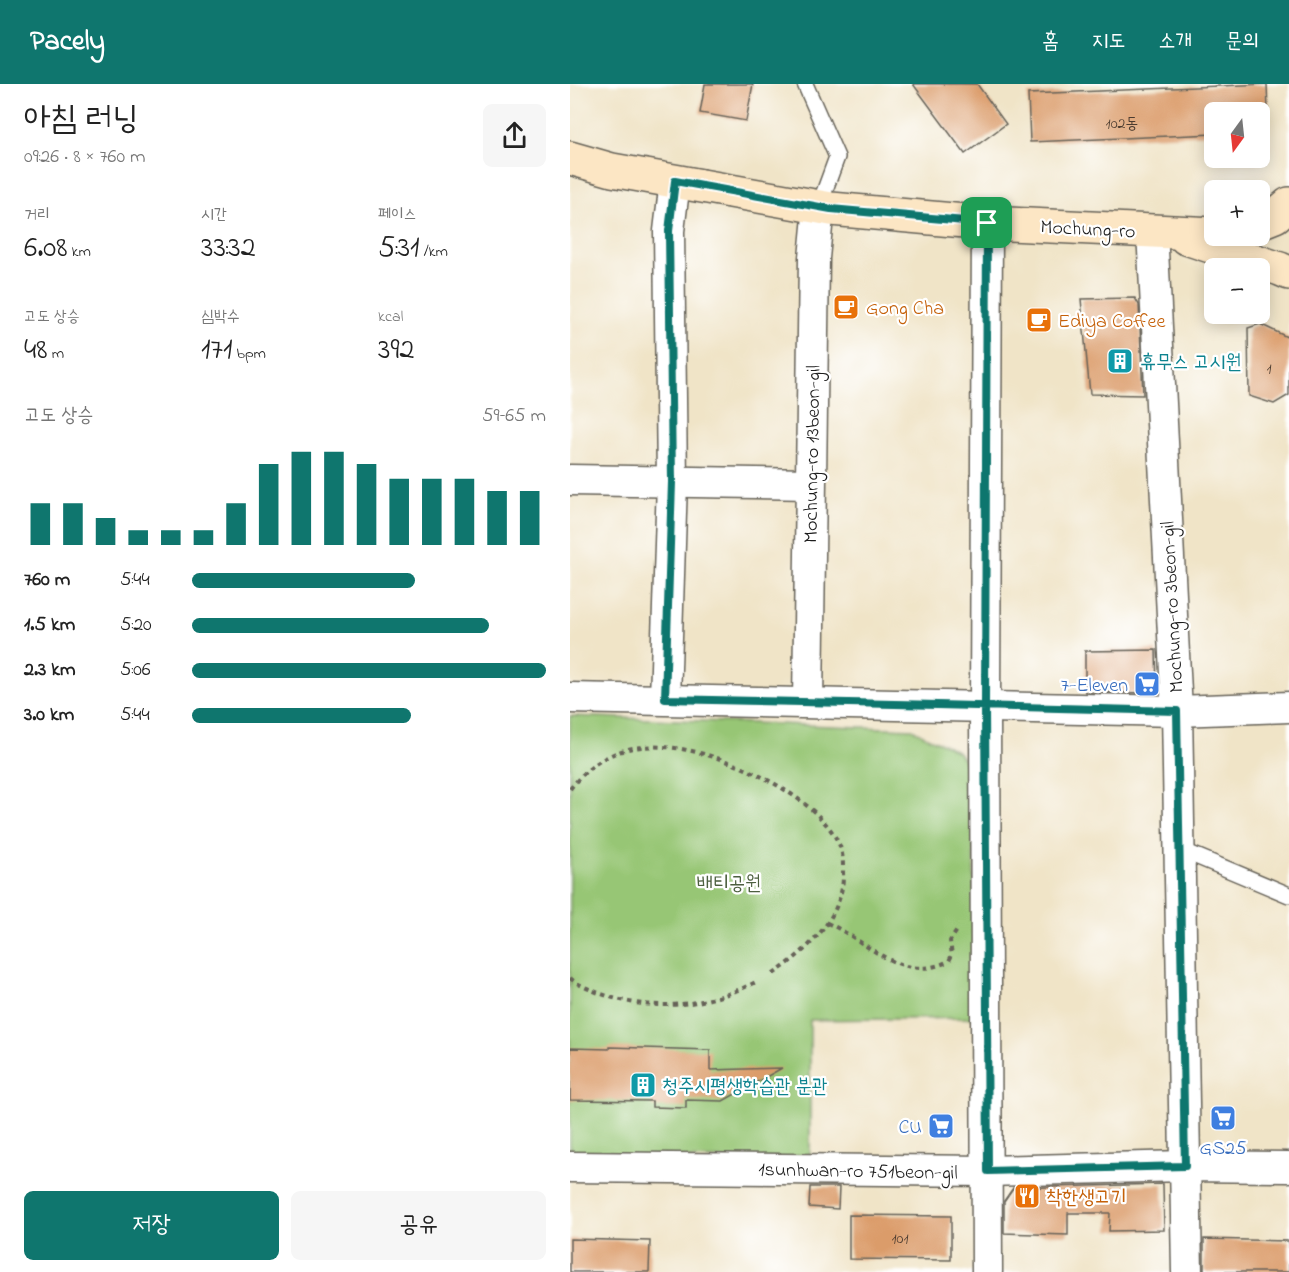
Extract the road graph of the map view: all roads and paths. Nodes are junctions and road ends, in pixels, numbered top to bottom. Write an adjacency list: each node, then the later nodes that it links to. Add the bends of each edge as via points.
1 (805, 84): 5 (lane, via 837,157)
2 (570, 158): 3 (main road, Mochung-ro)
3 (675, 181): 5 (main road, Mochung-ro); 14 (street, via 669,231)
4 (1289, 204): 6 (main road)
5 (819, 207): 7 (main road, Mochung-ro); 15 (street, Mochung-ro 13beon-gil, via 814,258)
6 (1270, 218)
7 (987, 223): 8 (main road, Mochung-ro); 19 (street)
8 (1152, 231): 9 (main road, Mochung-ro); 12 (main road, via 1192,239); 21 (street, Mochung-ro 3beon-gil)
9 (1204, 233)
10 (1270, 236): 11 (main road)
11 (1289, 237)
12 (1289, 273)
13 (570, 480): 14 (street)
14 (672, 482): 15 (street); 17 (street)
15 (810, 484): 18 (street, Mochung-ro 13beon-gil)
16 (570, 698): 17 (street)
17 (665, 699): 18 (street)
18 (808, 702): 19 (street)
19 (985, 706): 21 (street); 33 (street)
20 (1289, 707): 21 (street)
21 (1177, 711): 23 (street, Mochung-ro 3beon-gil)
22 (570, 789): 25 (path, via 598,762 621,751 647,747 699,753 762,776 818,815 837,841 843,859 843,884)
23 (1179, 849): 24 (lane); 30 (street, Mochung-ro 3beon-gil)
24 (1289, 895)
25 (827, 922): 26 (path, via 891,962 923,967 949,961 952,936); 27 (path, via 804,951)
26 (966, 927)
27 (772, 975)
28 (570, 978): 29 (path, via 607,996 674,1005 717,999)
29 (758, 981)
30 (1185, 1166): 32 (street, 1sunhwan-ro 751beon-gil); 33 (street, 1sunhwan-ro 751beon-gil); 35 (street, Mochung-ro 3beon-gil)
31 (570, 1167): 33 (street, 1sunhwan-ro 751beon-gil)
32 (1289, 1167)
33 (988, 1171): 34 (street)
34 (987, 1272)
35 (1187, 1272)

